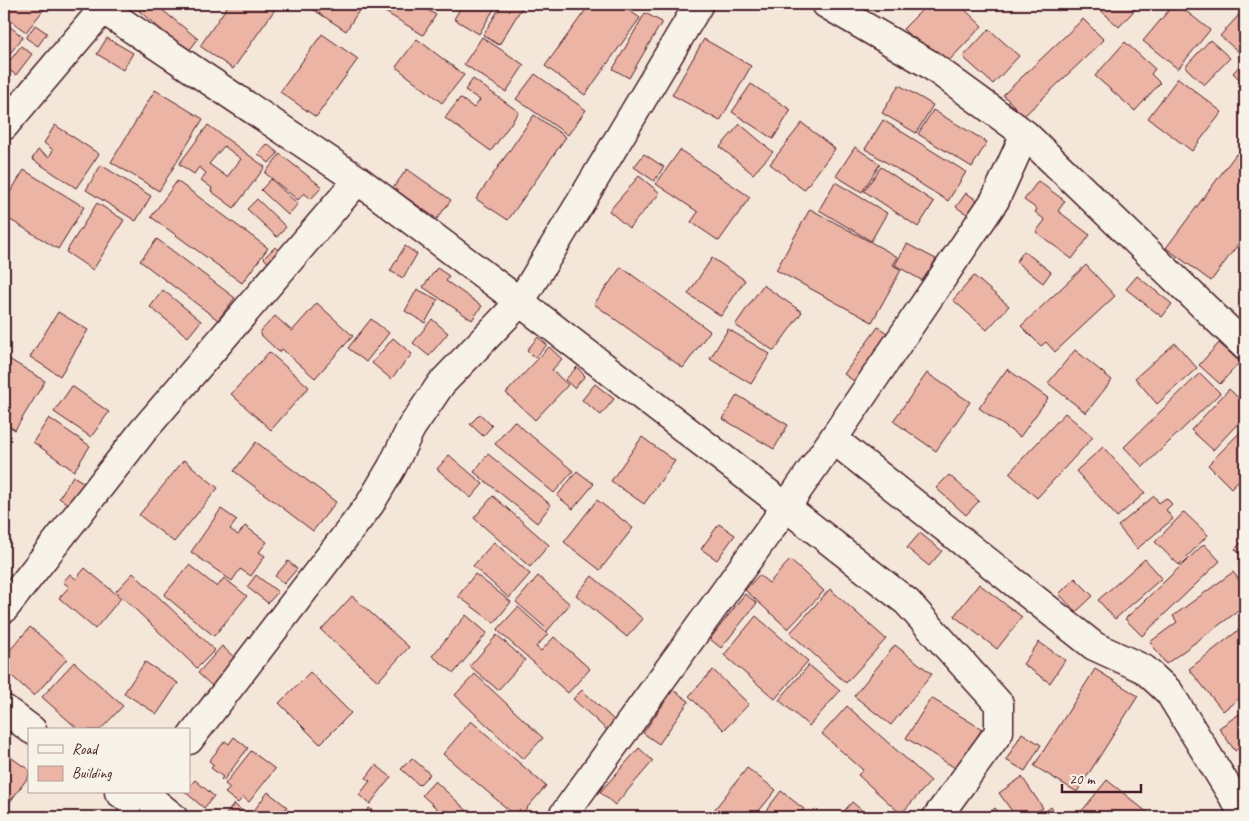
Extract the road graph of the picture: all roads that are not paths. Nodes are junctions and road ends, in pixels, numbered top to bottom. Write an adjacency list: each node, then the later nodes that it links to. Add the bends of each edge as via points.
1 (699, 4): 7 (street)
2 (826, 4): 5 (street, via 929,64)
3 (99, 6): 4 (street); 6 (street)
4 (4, 126)
5 (1025, 134): 8 (street); 9 (street, via 995,200)
6 (358, 180): 7 (street); 11 (street, via 143,431)
7 (520, 302): 10 (street); 14 (street, via 441,384 411,428 370,504)
8 (1245, 346)
9 (833, 439): 10 (street); 16 (street, via 1094,646 1144,669 1169,692)
10 (786, 507): 18 (street); 19 (street, via 907,602 999,704 999,732)
11 (4, 609)
12 (4, 709): 13 (street)
13 (29, 728)
14 (190, 739)
15 (136, 801): 17 (street)
16 (1245, 816)
17 (173, 817)
18 (562, 817)
19 (937, 817)

